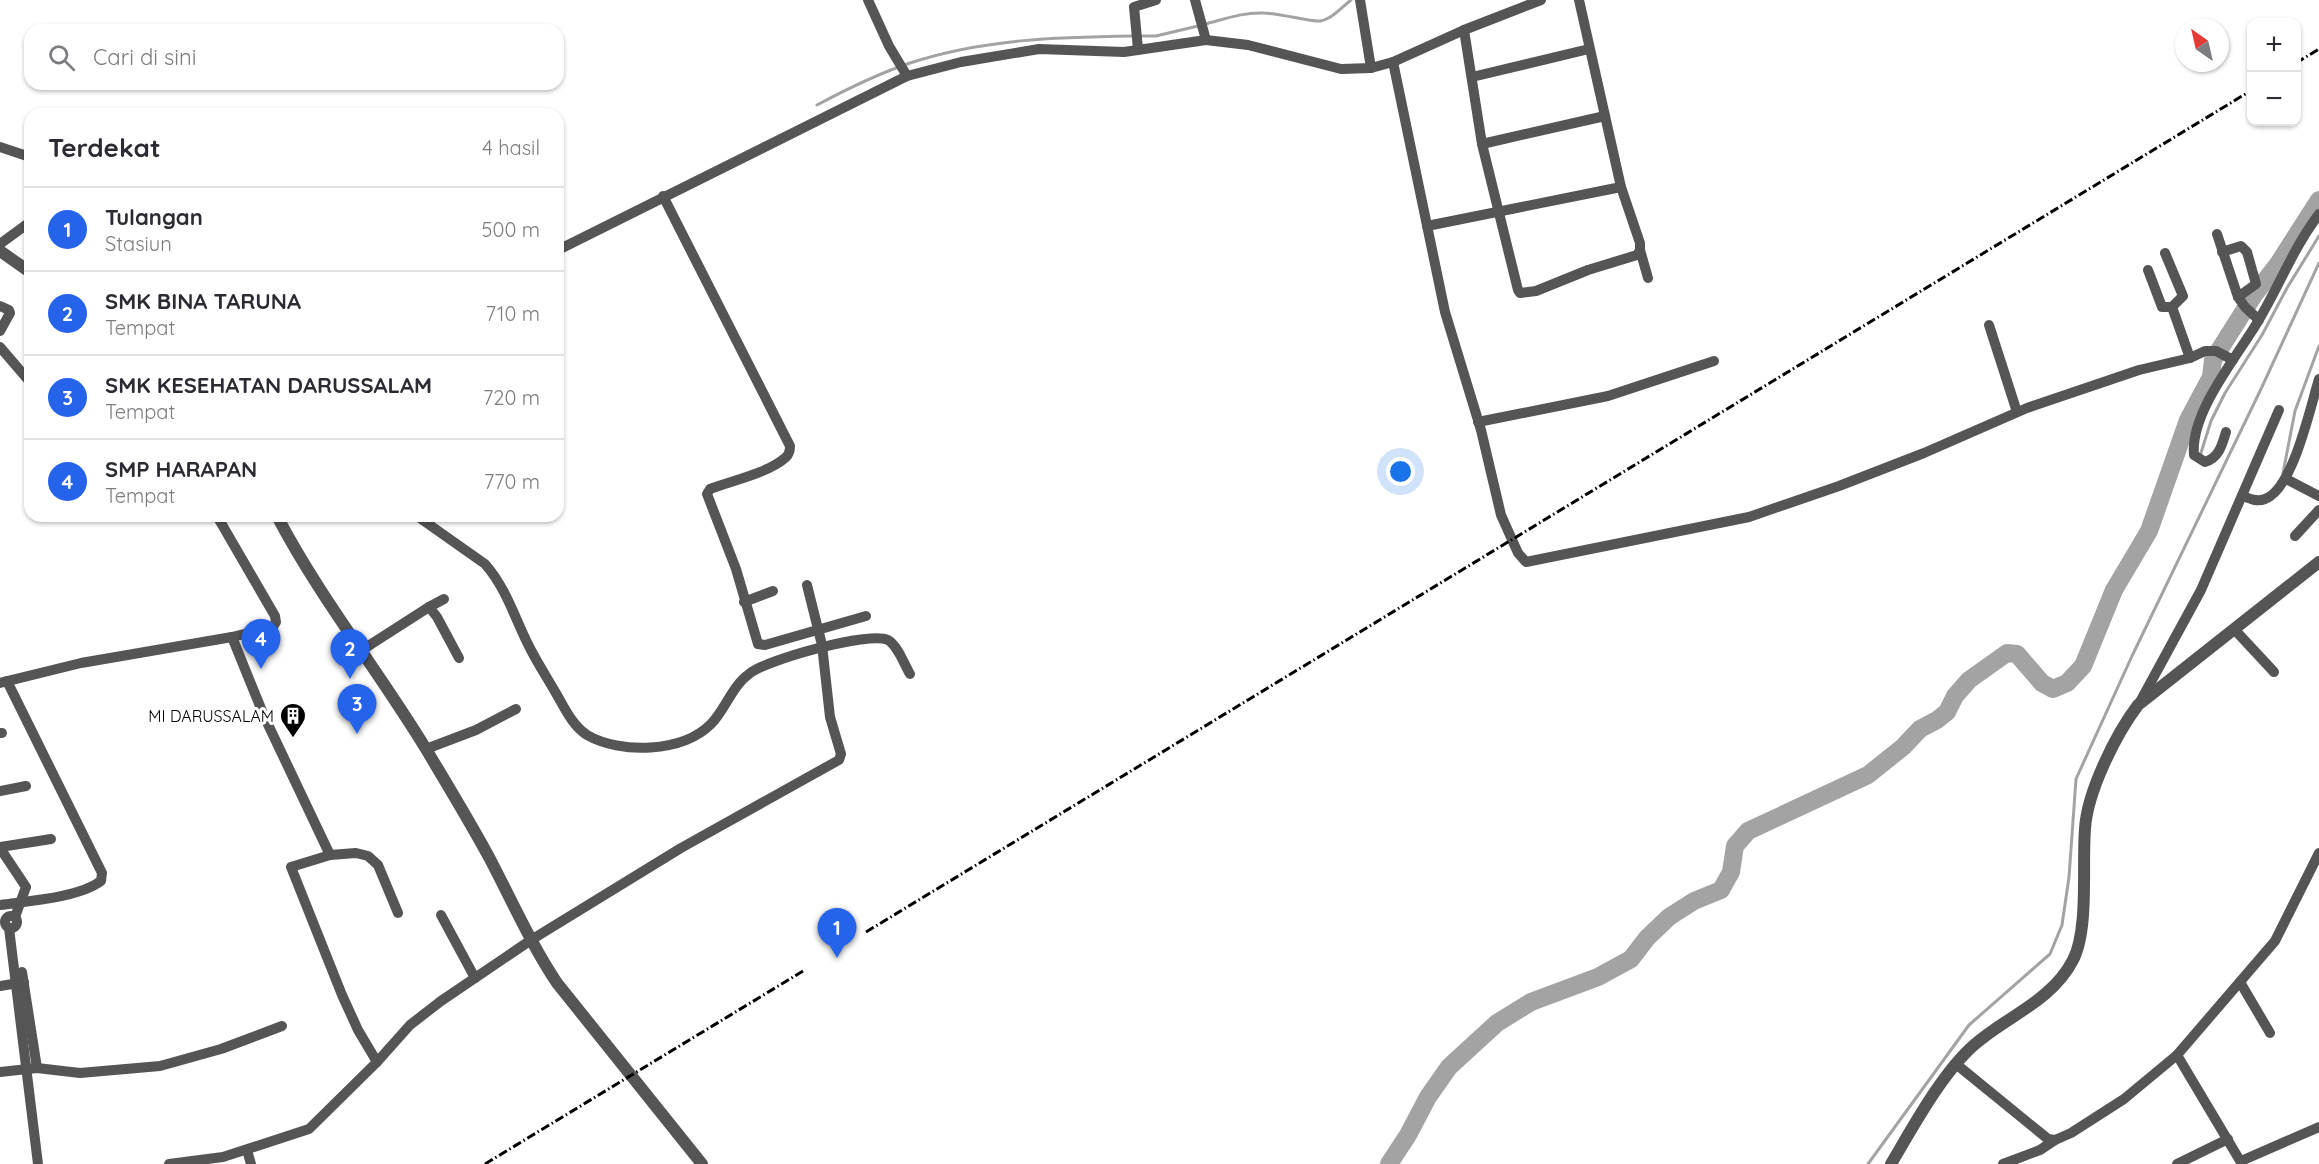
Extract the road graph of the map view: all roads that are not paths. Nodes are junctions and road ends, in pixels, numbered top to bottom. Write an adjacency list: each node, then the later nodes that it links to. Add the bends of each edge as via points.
1 (868, 0): 13 (street)
2 (1156, 0): 9 (street, via 1134,7)
3 (1195, 0): 8 (street)
4 (1541, 0): 7 (street)
5 (1578, 0): 10 (street)
6 (1360, 1): 12 (street)
7 (1464, 30): 11 (street); 14 (street)
8 (1206, 40): 9 (street); 12 (street, via 1248,45 1341,69)
9 (1137, 41): 13 (street, via 1124,52 1040,49)
10 (1589, 49): 14 (street); 15 (street)
11 (1394, 62): 12 (street); 24 (street)
12 (1371, 68)
13 (902, 69): 20 (street)
14 (1472, 77): 16 (street)
15 (1605, 116): 16 (street); 19 (street)
16 (1482, 144): 21 (street)
17 (0, 147): 18 (street)
18 (24, 155)
19 (1621, 187): 21 (street); 28 (street)
20 (663, 196): 27 (street); 63 (street, via 790,446 785,459 710,489 707,494 736,569)
21 (1500, 213): 24 (street); 28 (street, via 1520,293 1627,259)
22 (2319, 214): 38 (street)
23 (24, 226): 26 (street)
24 (1428, 226): 49 (street, via 1445,312)
25 (2217, 234): 30 (street)
26 (0, 244)
27 (564, 247)
28 (1640, 250): 34 (street)
29 (0, 251): 32 (street)
30 (2222, 252): 35 (street); 35 (street, via 2241,246 2247,252 2256,284)
31 (2165, 253): 37 (street, via 2183,294)
32 (24, 268)
33 (2148, 270): 37 (street, via 2160,303 2164,308)
34 (1648, 278)
35 (2238, 297): 38 (street)
36 (0, 306): 40 (street, via 10,313)
37 (2172, 307): 42 (street)
38 (2253, 314): 43 (street)
39 (1989, 325): 48 (street)
40 (0, 331)
41 (0, 347): 45 (street)
42 (2190, 358): 43 (street, via 2205,351); 48 (street, via 2139,370)
43 (2231, 358): 50 (street, via 2203,412 2193,448 2201,460 2211,460 2217,454)
44 (1714, 361): 49 (street, via 1608,396)
45 (24, 375)
46 (2319, 379): 51 (street)
47 (2279, 410): 52 (street)
48 (2017, 412): 49 (street, via 1924,453 1749,517 1526,562 1501,515)
49 (1478, 422)
50 (2226, 432)
51 (2286, 478): 52 (street, via 2278,490 2263,500); 53 (street)
52 (2242, 496): 74 (street, via 2201,590)
53 (2319, 496)
54 (2319, 510): 58 (street)
55 (221, 522): 67 (street, via 276,621 272,627)
56 (280, 522): 69 (street, via 300,561)
57 (426, 522): 68 (street, via 492,572 572,720 602,741 645,748 681,743 710,724 749,673)
58 (2295, 536)
59 (2319, 562): 66 (street)
60 (807, 585): 68 (street)
61 (773, 591): 63 (street)
62 (444, 599): 64 (street)
63 (744, 602): 68 (street, via 760,645)
64 (429, 608): 69 (street); 70 (street)
65 (866, 616): 68 (street)
66 (2234, 629): 71 (street); 74 (street)
67 (232, 637): 73 (street, via 81,663); 82 (street, via 264,716)
68 (820, 639): 72 (street, via 890,641); 90 (street, via 840,759 681,848)
69 (362, 650): 76 (street)
70 (459, 658)
71 (2274, 672)
72 (910, 674)
73 (4, 682): 85 (street, via 102,873 95,886)
74 (2138, 705): 99 (street, via 2118,736 2088,807 2079,947 2074,957 2058,983 1979,1041)
75 (516, 709): 76 (street)
76 (426, 749): 90 (street, via 477,835)
77 (26, 786): 78 (street)
78 (0, 791)
79 (51, 839): 80 (street)
80 (0, 848): 85 (street, via 26,885)
81 (2319, 853): 83 (street)
82 (330, 855): 87 (street, via 356,853 373,860); 98 (street, via 291,868 354,1021)
83 (2310, 871): 84 (street); 93 (street, via 2275,941)
84 (2319, 880)
85 (22, 902): 86 (street); 89 (street)
86 (0, 905)
87 (398, 913)
88 (441, 915): 91 (street)
89 (9, 924): 92 (street)
90 (531, 940): 91 (street); 110 (street, via 557,983)
91 (475, 978): 98 (street, via 410,1025)
92 (21, 982): 94 (street); 100 (street)
93 (2240, 982): 96 (street); 97 (street)
94 (0, 986)
95 (282, 1026): 100 (street, via 160,1066 80,1074)
96 (2270, 1033)
97 (2177, 1054): 103 (street); 104 (street, via 2124,1099)
98 (377, 1062): 105 (street, via 309,1129)
99 (1956, 1064): 104 (street, via 2048,1139); 111 (street)
100 (32, 1068): 101 (street); 107 (street)
101 (0, 1072)
102 (2319, 1128): 106 (street)
103 (2228, 1139): 106 (street); 113 (street)
104 (2055, 1140): 112 (street)
105 (247, 1150): 108 (street); 109 (street)
106 (2242, 1163)
107 (38, 1164)
108 (169, 1164)
109 (251, 1164)
110 (702, 1164)
111 (1891, 1164)
112 (2003, 1164)
113 (2178, 1164)

